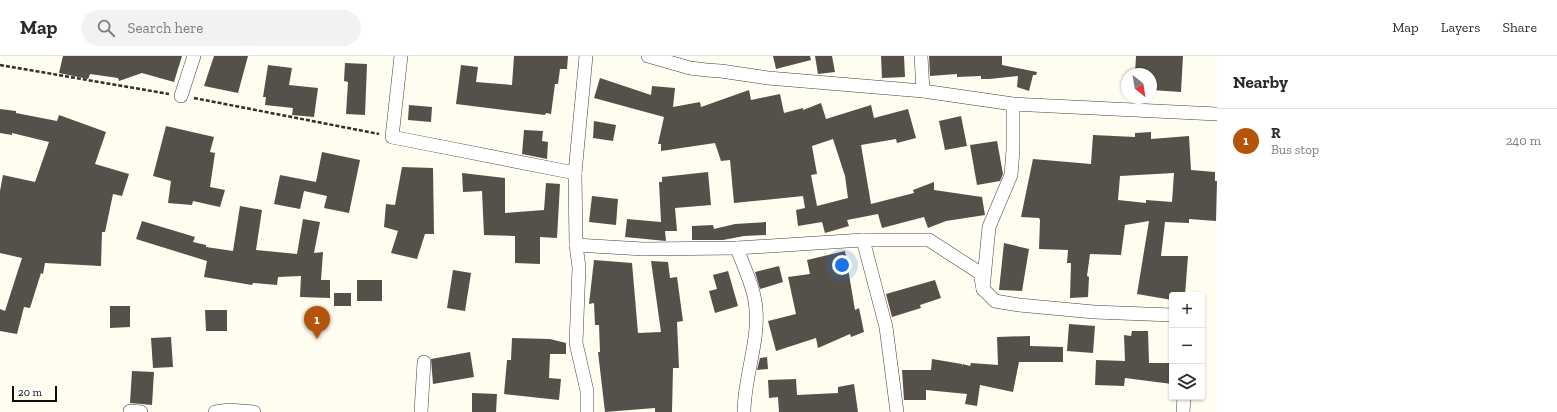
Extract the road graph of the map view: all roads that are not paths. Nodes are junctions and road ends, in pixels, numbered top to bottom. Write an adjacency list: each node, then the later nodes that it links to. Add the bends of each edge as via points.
1 (194, 56): 7 (street)
2 (401, 56): 10 (street, via 392,137)
3 (586, 56): 10 (street)
4 (648, 56): 6 (street, via 690,68 768,78)
5 (921, 56): 6 (street)
6 (923, 91): 8 (street)
7 (181, 96)
8 (1013, 104): 9 (street); 14 (street, via 1011,175 989,228)
9 (1217, 114)
10 (575, 173): 12 (street)
11 (863, 240): 13 (street); 14 (street, via 929,240 980,273); 23 (street, via 886,327)
12 (576, 245): 13 (street, via 643,249); 21 (street, via 579,267 576,343 587,391)
13 (737, 248): 22 (street, via 753,293 756,310)
14 (984, 289): 15 (street, via 995,300 1019,305 1094,312)
15 (1169, 315)
16 (424, 362): 20 (street)
17 (1184, 400): 24 (street)
18 (215, 412): 19 (street)
19 (254, 412)
20 (421, 412)
21 (588, 412)
22 (744, 412)
23 (897, 412)
24 (1183, 412)

